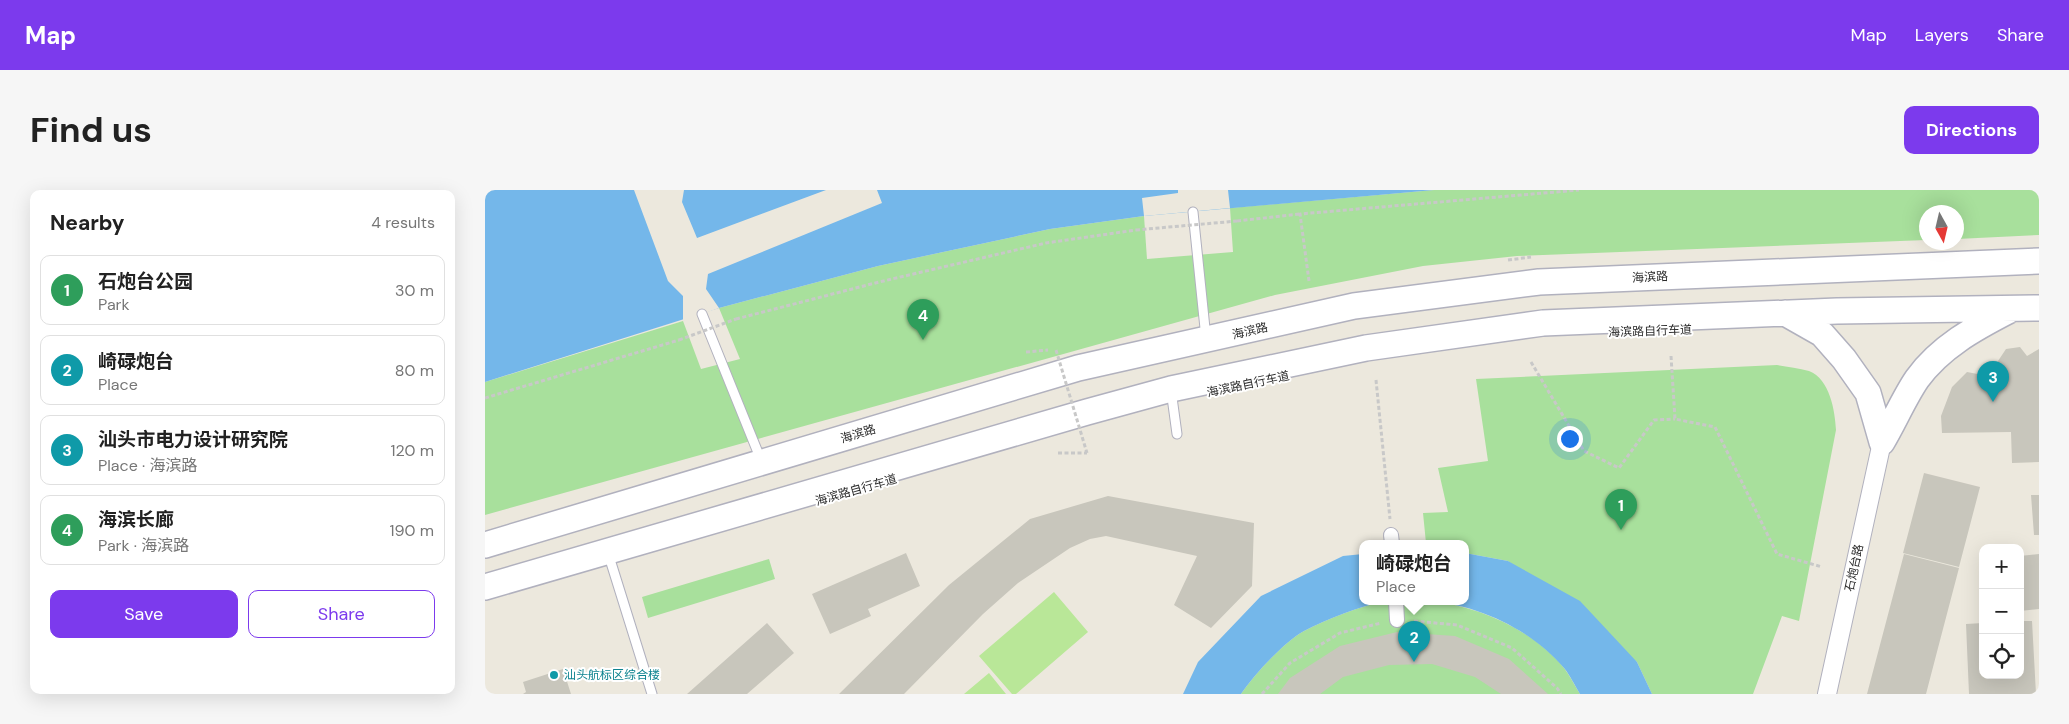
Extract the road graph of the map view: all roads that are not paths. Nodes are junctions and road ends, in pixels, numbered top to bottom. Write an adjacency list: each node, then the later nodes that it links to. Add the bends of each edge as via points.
1 (1193, 212): 7 (lane)
2 (2039, 261): 7 (main road, 海滨路, via 1539,282 1354,306)
3 (2013, 308): 4 (main road); 5 (main road); 10 (main road, via 1973,329 1937,356 1917,379)
4 (2039, 308)
5 (1785, 313): 8 (main road, via 1543,323 1366,348); 10 (main road, via 1822,334 1844,359 1868,394)
6 (702, 314): 11 (lane)
7 (1206, 341): 11 (main road, 海滨路, via 1079,368)
8 (1171, 389): 9 (lane); 13 (main road)
9 (1177, 434)
10 (1882, 442): 18 (street, 石炮台路)
11 (762, 463): 12 (main road, 海滨路)
12 (485, 545)
13 (607, 551): 14 (main road); 17 (lane)
14 (485, 587)
15 (1396, 605): 16 (street)
16 (1397, 620)
17 (652, 694)
18 (1827, 694)

